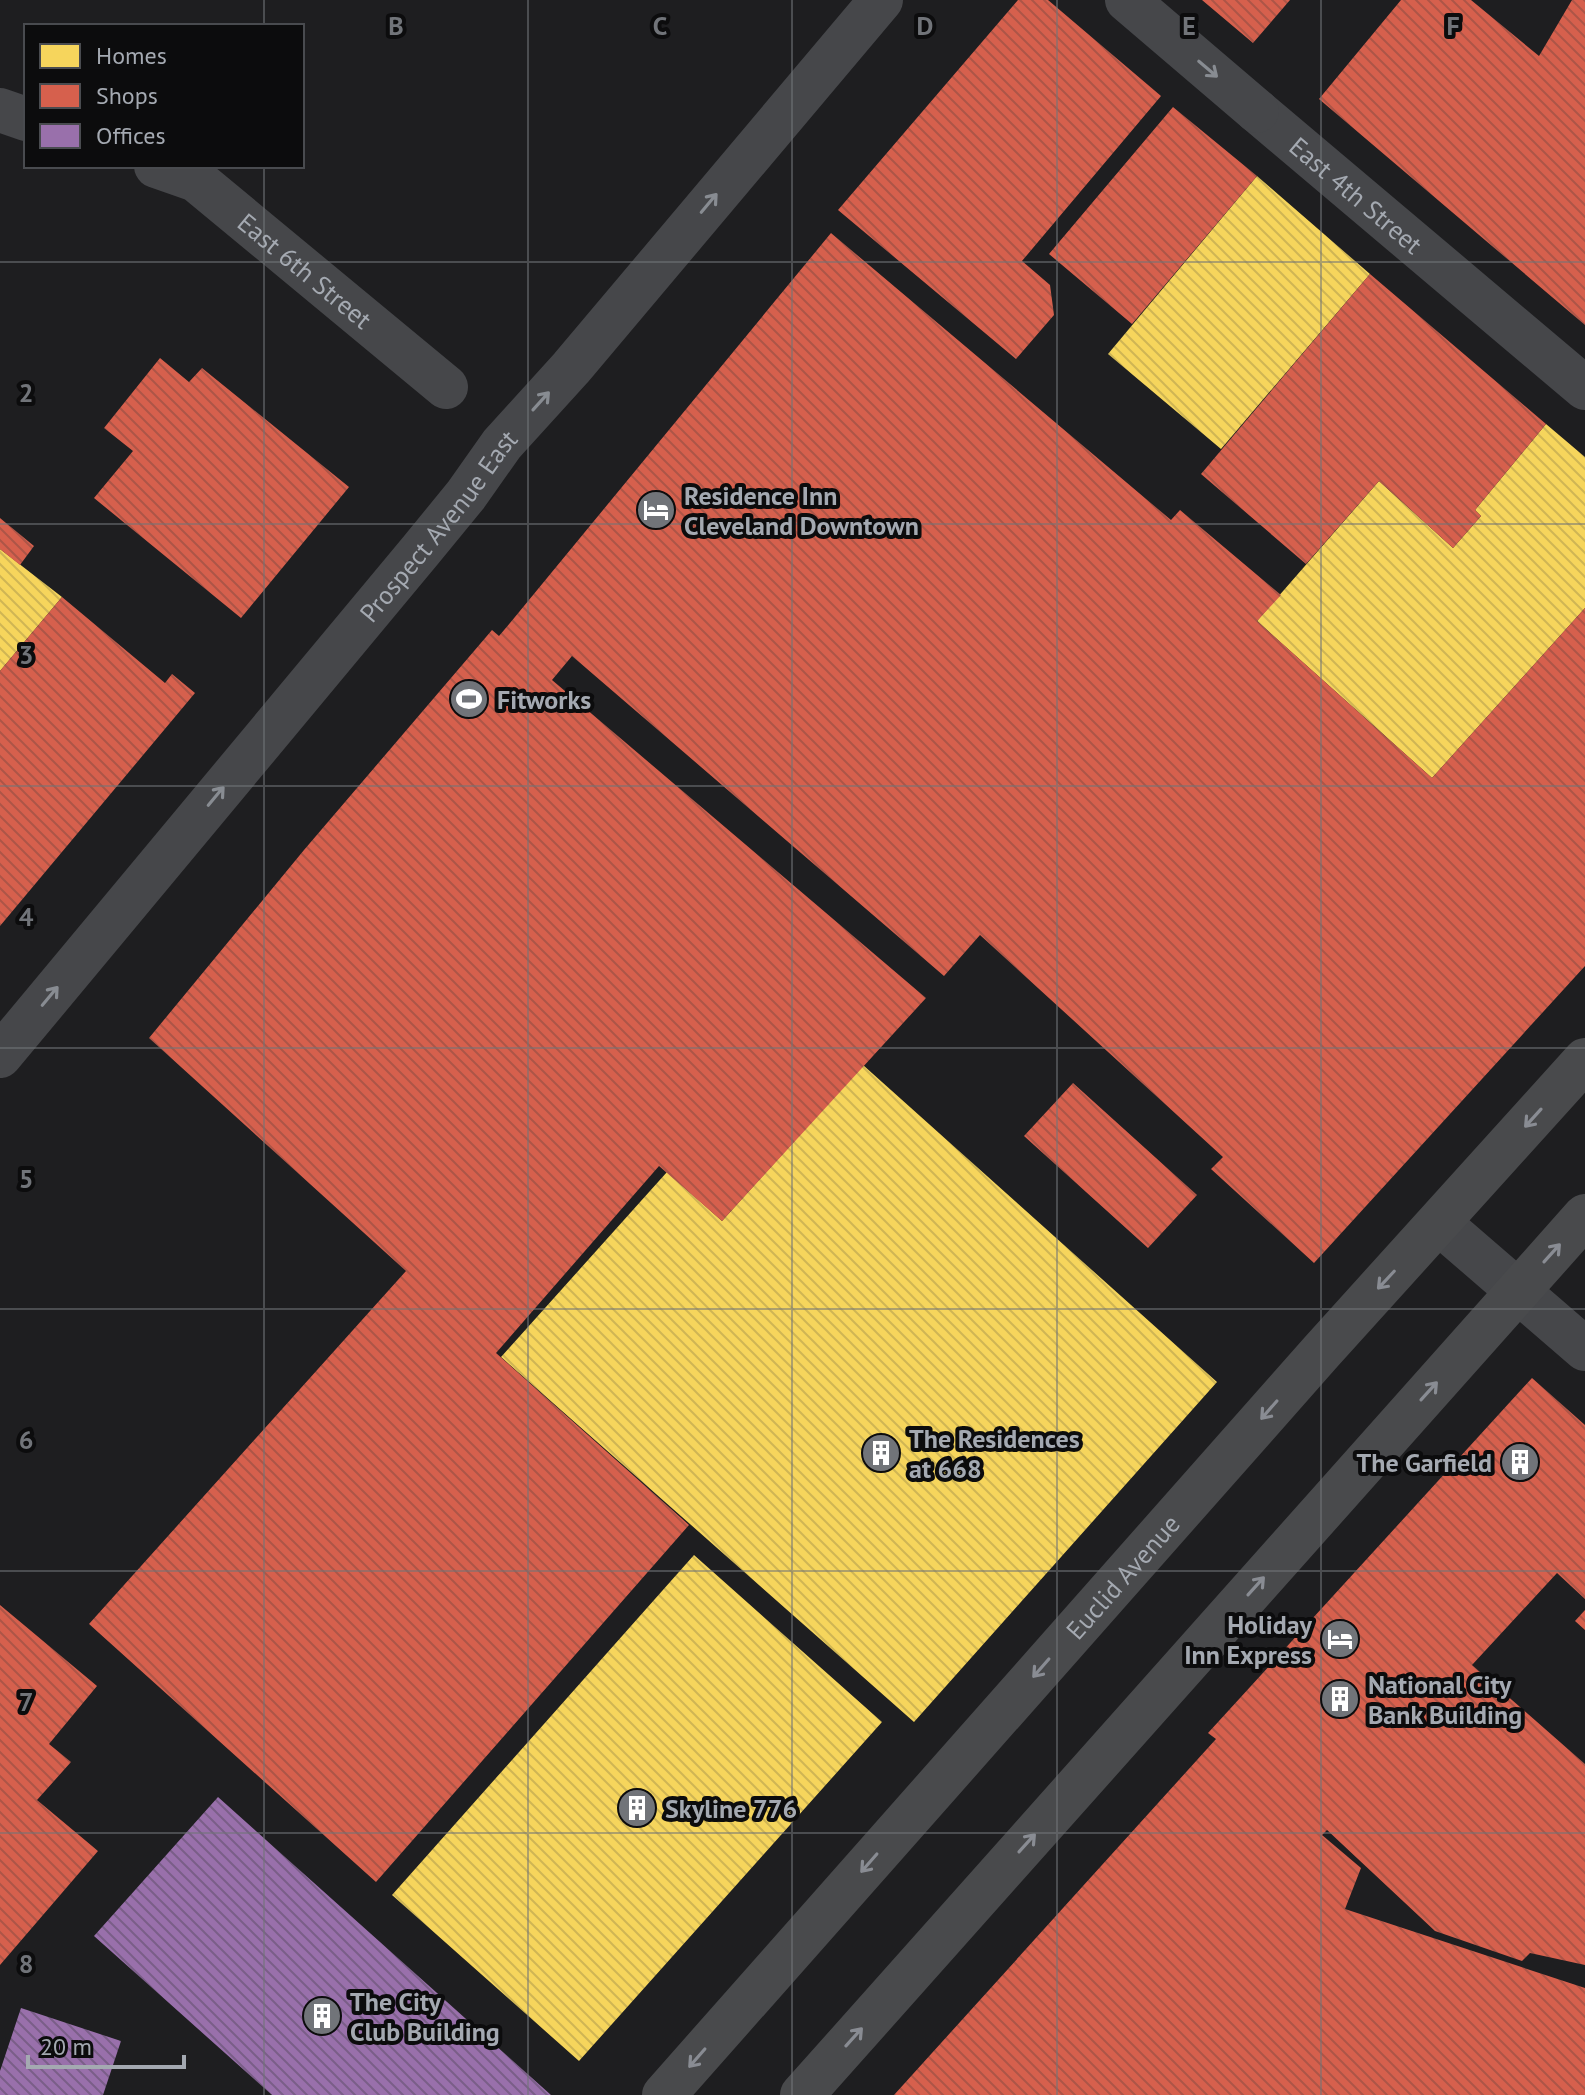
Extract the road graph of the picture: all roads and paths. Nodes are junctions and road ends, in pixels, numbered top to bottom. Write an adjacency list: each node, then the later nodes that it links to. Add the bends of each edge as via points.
1 (881, 0): 8 (street, Prospect Avenue East, one-way to 1, via 421,550 502,444)
2 (1127, 0): 7 (street, East 4th Street, one-way to 7)
3 (0, 110): 4 (street)
4 (24, 118)
5 (162, 168): 6 (street, East 6th Street, via 196,180)
6 (446, 387)
7 (1585, 388)
8 (0, 1056)
9 (1585, 1060): 11 (main road, Euclid Avenue, one-way to 11)
10 (1585, 1216): 12 (main road, one-way to 10)
11 (1439, 1223): 12 (street); 14 (main road, Euclid Avenue, one-way to 14)
12 (1518, 1291): 13 (street); 15 (main road, one-way to 12)
13 (1585, 1349)
14 (664, 2095)
15 (802, 2095)

